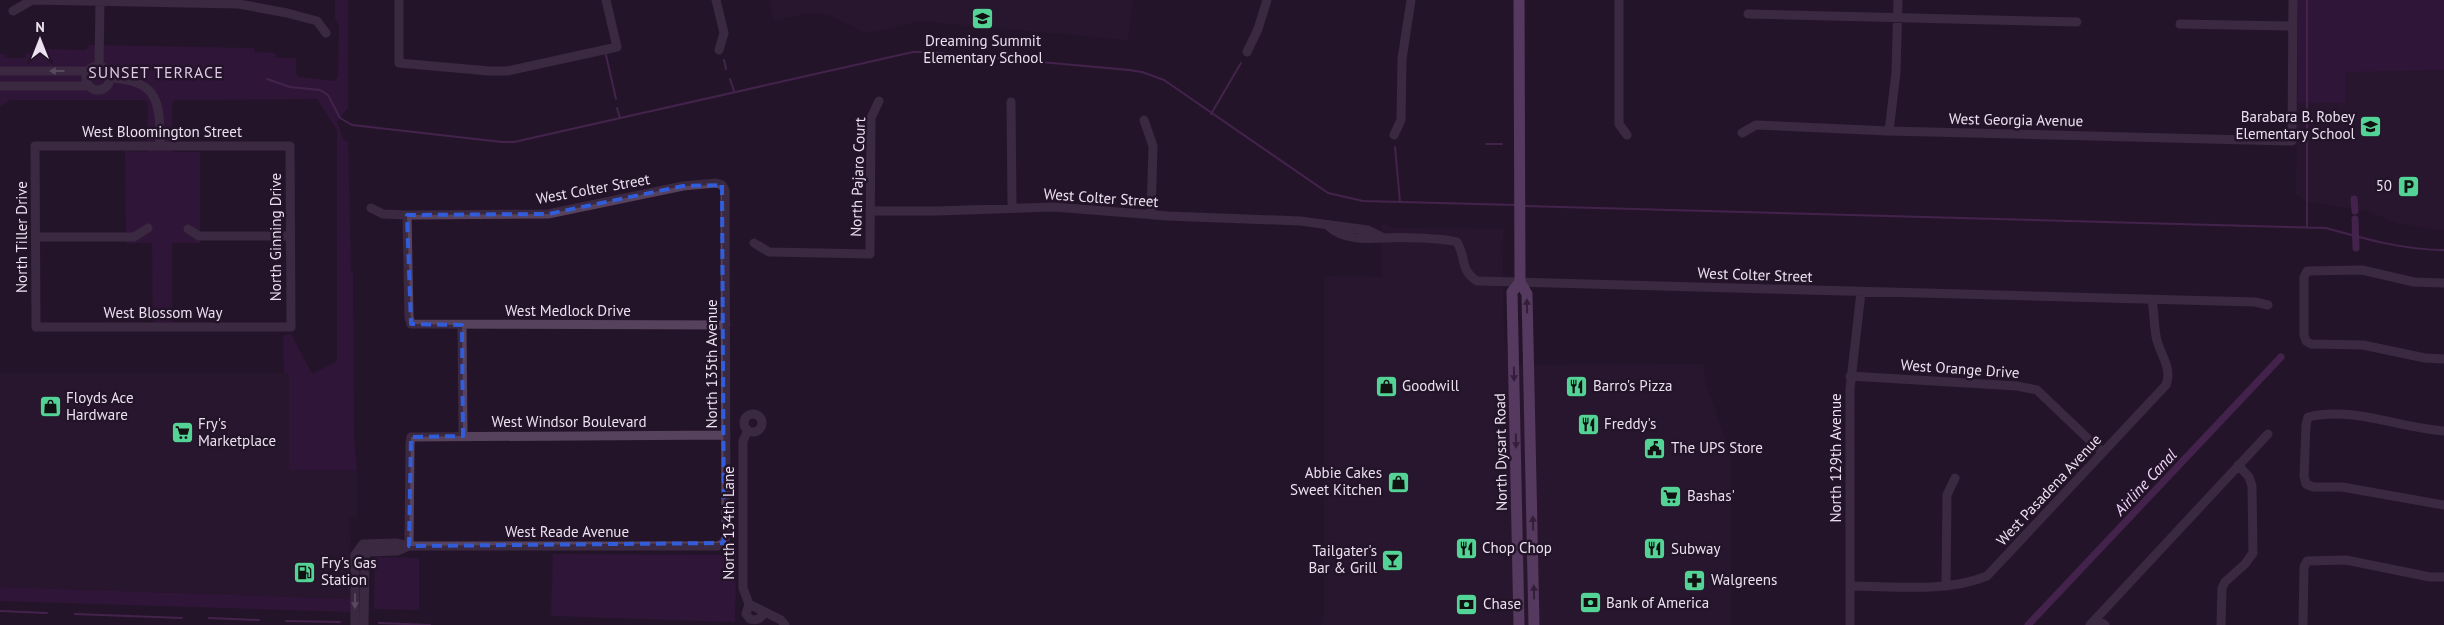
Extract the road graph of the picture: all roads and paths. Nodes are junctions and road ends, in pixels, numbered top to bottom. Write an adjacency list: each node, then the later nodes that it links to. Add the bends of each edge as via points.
1 (399, 0): 2 (street, via 399,63 490,72 617,47)
2 (606, 0)
3 (716, 0): 19 (street, via 724,33)
4 (1267, 0): 20 (street)
5 (1411, 0): 32 (street, via 1402,59 1401,120)
6 (1519, 0): 48 (main road, North Dysart Road)
7 (1619, 0): 33 (street, via 1619,124)
8 (1898, 0): 14 (street)
9 (2293, 0): 17 (street)
10 (100, 2): 11 (street); 12 (street, via 32,0); 21 (street)
11 (241, 2): 18 (street, via 317,21)
12 (13, 11)
13 (1748, 14): 14 (street)
14 (1898, 17): 15 (street); 30 (street)
15 (2077, 22)
16 (2180, 24): 17 (street)
17 (2293, 26): 30 (street, West Georgia Avenue, via 2292,141)
18 (326, 32)
19 (719, 50)
20 (1247, 52)
21 (100, 66): 22 (street); 24 (street, via 108,71)
22 (88, 70): 23 (street, one-way to 23); 26 (street, via 85,80)
23 (1, 71): 25 (street)
24 (110, 78): 26 (street, via 104,90 97,91); 35 (street, via 137,82 153,95 160,112)
25 (1, 86): 26 (street)
26 (88, 86)
27 (879, 101): 40 (street, North Pajaro Court, via 871,118)
28 (1011, 102): 38 (street)
29 (1144, 120): 41 (street, via 1153,146)
30 (1889, 131): 31 (street, West Georgia Avenue, via 1756,125)
31 (1742, 133)
32 (1394, 135)
33 (1627, 135)
34 (35, 146): 35 (street, West Bloomington Street); 46 (street, North Tiller Drive)
35 (160, 146): 36 (street, West Bloomington Street)
36 (290, 146): 45 (street, North Ginning Drive)
37 (722, 185): 42 (street, West Colter Street, via 683,186 548,214); 54 (street, North 135th Avenue, via 725,190)
38 (1012, 207): 40 (street, West Colter Street); 41 (street, West Colter Street)
39 (371, 208): 42 (street, West Colter Street, via 383,214)
40 (870, 211): 47 (street, North Pajaro Court, via 870,254 769,252)
41 (1151, 214): 48 (street, West Colter Street, via 1300,221 1368,230 1384,238 1457,242 1464,253 1464,267 1468,275 1477,281)
42 (407, 215): 53 (street, West Medlock Drive, via 411,324)
43 (148, 228): 46 (street, via 134,237)
44 (188, 229): 45 (street, via 199,236)
45 (290, 236): 56 (street, North Ginning Drive)
46 (36, 237): 55 (street, North Tiller Drive)
47 (754, 244)
48 (1520, 282): 50 (street, West Colter Street); 67 (main road, North Dysart Road, one-way to 67, via 1512,292); 68 (main road, North Dysart Road, one-way to 48, via 1527,294)
49 (2444, 283): 57 (street, via 2414,282 2362,270 2307,272 2304,277 2306,342 2363,345)
50 (1861, 292): 51 (street, West Colter Street); 58 (street, North 129th Avenue)
51 (2152, 300): 52 (street, West Colter Street, via 2255,302); 64 (street, West Pasadena Avenue, via 2156,338 2169,378 2166,386)
52 (2268, 306)
53 (462, 325): 54 (street, West Medlock Drive); 63 (street)
54 (726, 325): 62 (street, North 135th Avenue)
55 (36, 327): 56 (street, West Blossom Way)
56 (291, 327)
57 (2444, 359)
58 (1850, 376): 64 (street, West Orange Drive, via 2037,390); 74 (street, North 129th Avenue)
59 (748, 430): 79 (street, North 134th Lane, via 743,441 743,588 749,604)
60 (2444, 431): 69 (street, via 2364,417 2308,417 2305,442 2306,484)
61 (2268, 434): 65 (street)
62 (726, 435): 63 (street, West Windsor Boulevard); 70 (street, North 135th Avenue)
63 (463, 436): 71 (street, West Windsor Boulevard, via 412,438)
64 (2102, 452): 75 (street, West Pasadena Avenue, via 1987,576 1967,584)
65 (2238, 465): 76 (street); 84 (street, via 2252,486 2252,553 2245,564 2224,582)
66 (1955, 478): 75 (street, via 1947,494)
67 (1517, 482): 68 (main road); 80 (main road, North Dysart Road)
68 (1531, 482): 81 (main road, North Dysart Road, one-way to 68)
69 (2444, 504)
70 (724, 543): 71 (street, West Reade Avenue, via 718,546)
71 (410, 546): 72 (street, West Reade Avenue)
72 (365, 548): 77 (street, one-way to 77, via 355,555); 78 (street)
73 (2444, 577): 85 (street, via 2346,560 2307,561 2304,567)
74 (1850, 586): 75 (street, West Pasadena Avenue); 82 (street, North 129th Avenue)
75 (1946, 586)
76 (2093, 622): 83 (street)
77 (355, 625)
78 (364, 625)
79 (785, 625)
80 (1519, 625)
81 (1534, 625)
82 (1850, 625)
83 (2105, 625)
84 (2222, 625)
85 (2303, 625)

